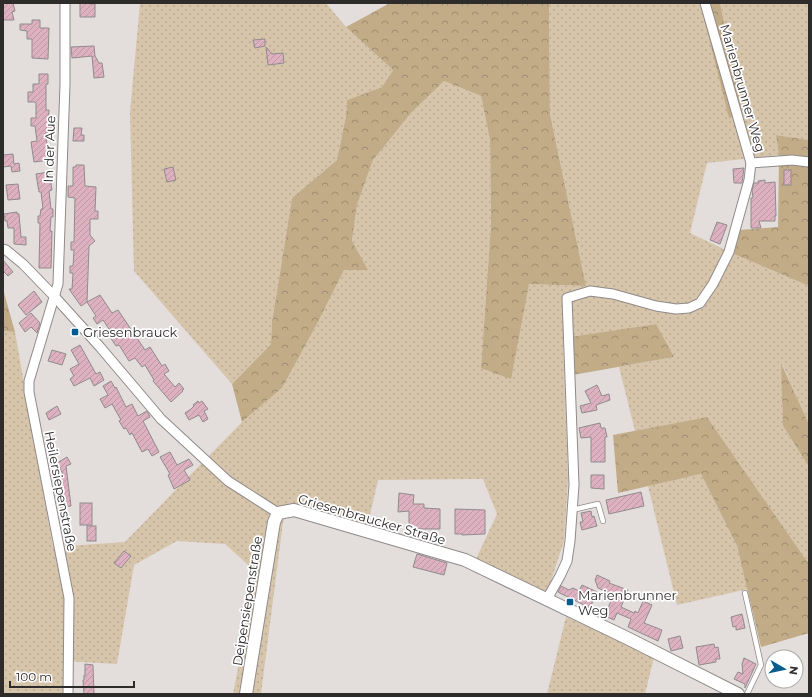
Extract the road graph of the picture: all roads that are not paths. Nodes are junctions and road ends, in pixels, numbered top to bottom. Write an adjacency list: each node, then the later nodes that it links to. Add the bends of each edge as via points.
1 (65, 3): 6 (street, In der Aue, via 65,84 58,284)
2 (705, 3): 3 (street, Marienbrunner Weg)
3 (751, 162): 4 (street); 7 (street, Marienbrunner Weg, via 749,180 729,252 700,303 689,308 676,309 590,291 567,298 574,485)
4 (809, 162)
5 (3, 249): 6 (street, via 24,264)
6 (54, 296): 8 (street, via 161,419 228,481); 13 (street, Heilersiepenstraße, via 29,381 29,392 69,598)
7 (572, 510): 9 (lane, via 598,504); 11 (street, Marienbrunner Weg, via 567,561)
8 (278, 513): 11 (street, Griesenbraucker Straße, via 294,510 465,560); 14 (street, Deipensiepenstraße, via 274,522)
9 (603, 521)
10 (745, 593): 15 (lane, via 761,665)
11 (547, 599): 12 (street, Griesenbraucker Straße)
12 (735, 693)
13 (68, 694)
14 (246, 694)
15 (747, 694)

